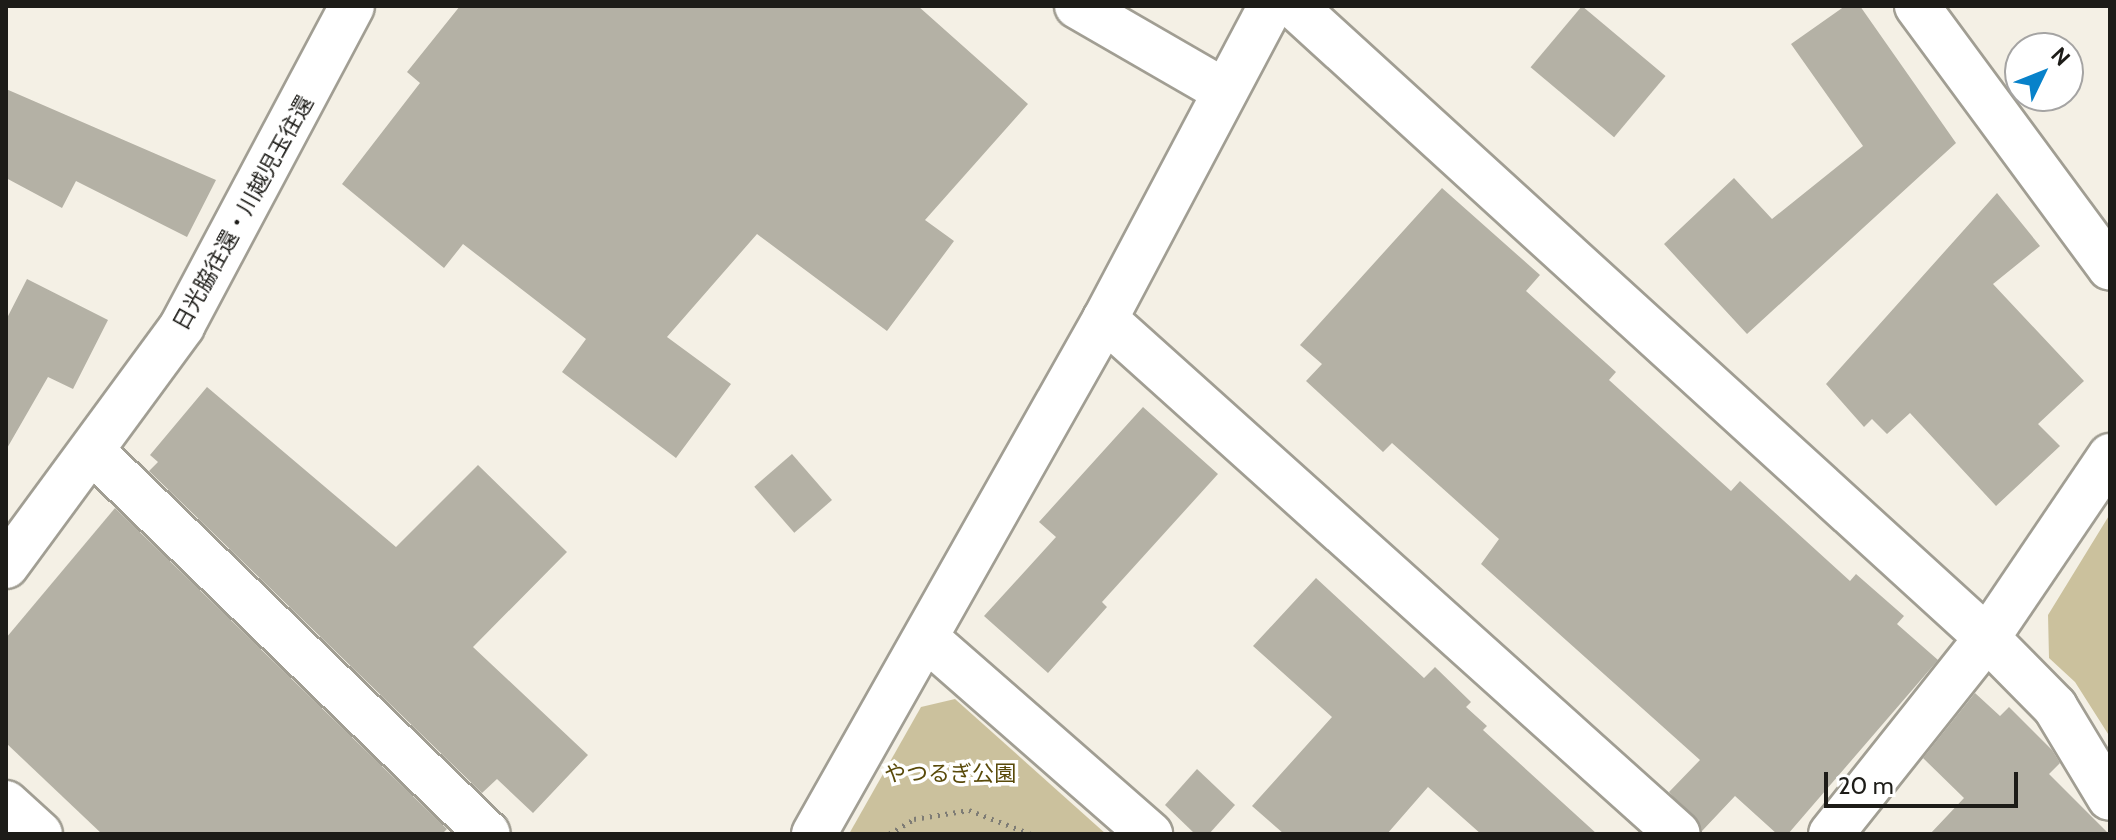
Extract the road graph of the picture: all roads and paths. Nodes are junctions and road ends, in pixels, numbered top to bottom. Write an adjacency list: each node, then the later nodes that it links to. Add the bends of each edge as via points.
1 (352, 6): 9 (street, 日光脇往還・川越児玉往還, via 219,263)
2 (1077, 6): 6 (street)
3 (1271, 6): 6 (street)
4 (1294, 6): 13 (street)
5 (1917, 6): 7 (street)
6 (1224, 91): 8 (street)
7 (2110, 268)
8 (1105, 319): 12 (street); 22 (street)
9 (93, 452): 11 (street, 日光脇往還・川越児玉往還); 17 (street)
10 (2110, 456): 13 (street)
11 (6, 566)
12 (926, 638): 18 (street); 21 (street)
13 (1987, 638): 14 (street, via 2055,707); 23 (street)
14 (2110, 798)
15 (6, 803): 16 (street)
16 (40, 834)
17 (488, 834)
18 (814, 834)
19 (889, 834): 20 (path, via 914,819 969,810)
20 (1031, 834)
21 (1150, 834)
22 (1678, 834)
23 (1831, 834)

